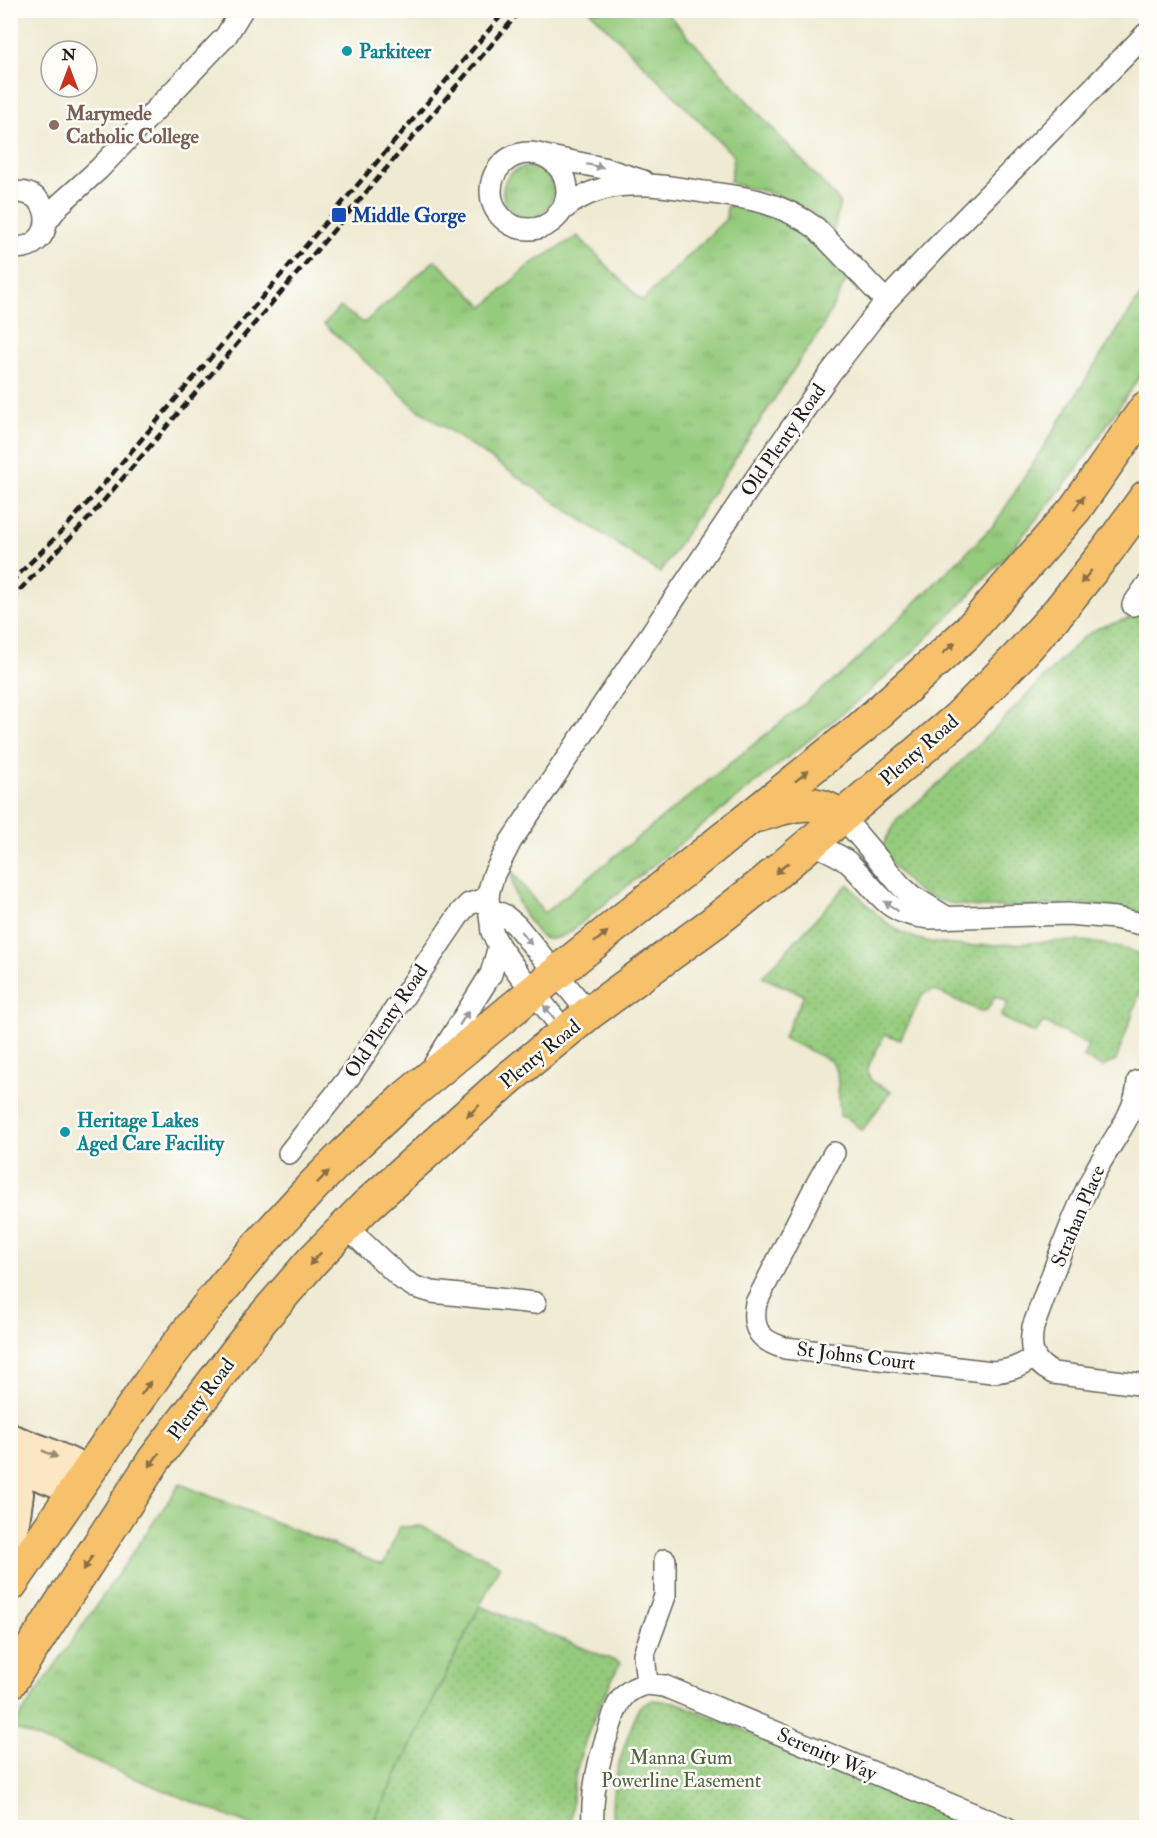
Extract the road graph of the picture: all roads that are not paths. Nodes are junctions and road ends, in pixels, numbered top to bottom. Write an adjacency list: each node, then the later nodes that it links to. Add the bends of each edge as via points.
1 (242, 10): 4 (street)
2 (255, 10): 4 (street)
3 (1146, 34): 12 (street, Old Plenty Road)
4 (226, 36): 6 (street)
5 (538, 154): 7 (street, one-way to 7, via 603,168); 9 (street, via 554,164 565,180 565,198); 9 (street, via 519,154 502,164 492,180 492,199 502,218 522,228 539,227)
6 (99, 169): 8 (street, via 56,188); 10 (street)
7 (652, 184): 9 (street, via 623,185 591,193 570,203); 12 (street, via 749,197 787,210 829,240)
8 (18, 193): 10 (street, via 40,202)
9 (557, 215)
10 (47, 221): 11 (street, via 44,233 34,243)
11 (10, 247)
12 (886, 301): 20 (street, Old Plenty Road, via 756,478 511,841 494,874)
13 (1146, 408): 18 (highway, one-way to 13, via 861,728 967,633 1075,508)
14 (1146, 497): 17 (highway, Plenty Road, one-way to 17, via 1059,611 1019,656 957,718)
15 (1146, 586): 16 (street)
16 (1133, 604)
17 (842, 816): 18 (highway, via 807,804); 19 (highway, Plenty Road); 21 (street, via 901,886)
18 (752, 817): 24 (highway, one-way to 18)
19 (812, 843): 21 (street, one-way to 19, via 901,913 882,899 851,864); 25 (highway, Plenty Road, one-way to 25)
20 (489, 903): 23 (street, Old Plenty Road, via 492,932); 24 (street, one-way to 24, via 512,922); 28 (street, Old Plenty Road, via 469,904 461,912 350,1076)
21 (947, 918): 22 (street, via 1068,914)
22 (1146, 925)
23 (499, 946): 24 (street, Old Plenty Road); 27 (street, one-way to 23, via 487,981)
24 (544, 983): 25 (street); 25 (street, one-way to 24); 27 (highway)
25 (578, 1023): 30 (highway, Plenty Road, one-way to 30, via 509,1078)
26 (1138, 1081): 32 (street, Strahan Place, via 1126,1121 1093,1176 1056,1265 1033,1327)
27 (421, 1085): 36 (highway, one-way to 27, via 162,1365 258,1246 345,1154)
28 (289, 1153)
29 (834, 1153): 32 (street, St Johns Court, via 756,1303 756,1328 763,1339 785,1348 992,1372 1015,1368)
30 (346, 1227): 31 (street, via 415,1287); 37 (highway, Plenty Road, one-way to 37, via 261,1320)
31 (535, 1304)
32 (1034, 1357): 33 (street, via 1053,1373)
33 (1146, 1385)
34 (10, 1438): 36 (street, one-way to 36)
35 (12, 1466): 36 (street); 38 (street, via 19,1494)
36 (82, 1481): 37 (highway); 40 (highway)
37 (125, 1502): 41 (highway, Plenty Road, one-way to 41)
38 (10, 1557)
39 (665, 1560): 42 (street, via 665,1596 644,1654)
40 (10, 1585)
41 (10, 1682)
42 (647, 1684): 43 (street, via 629,1692 615,1711 597,1766); 44 (street, Serenity Way, via 664,1686)
43 (593, 1827)
44 (1007, 1827)

